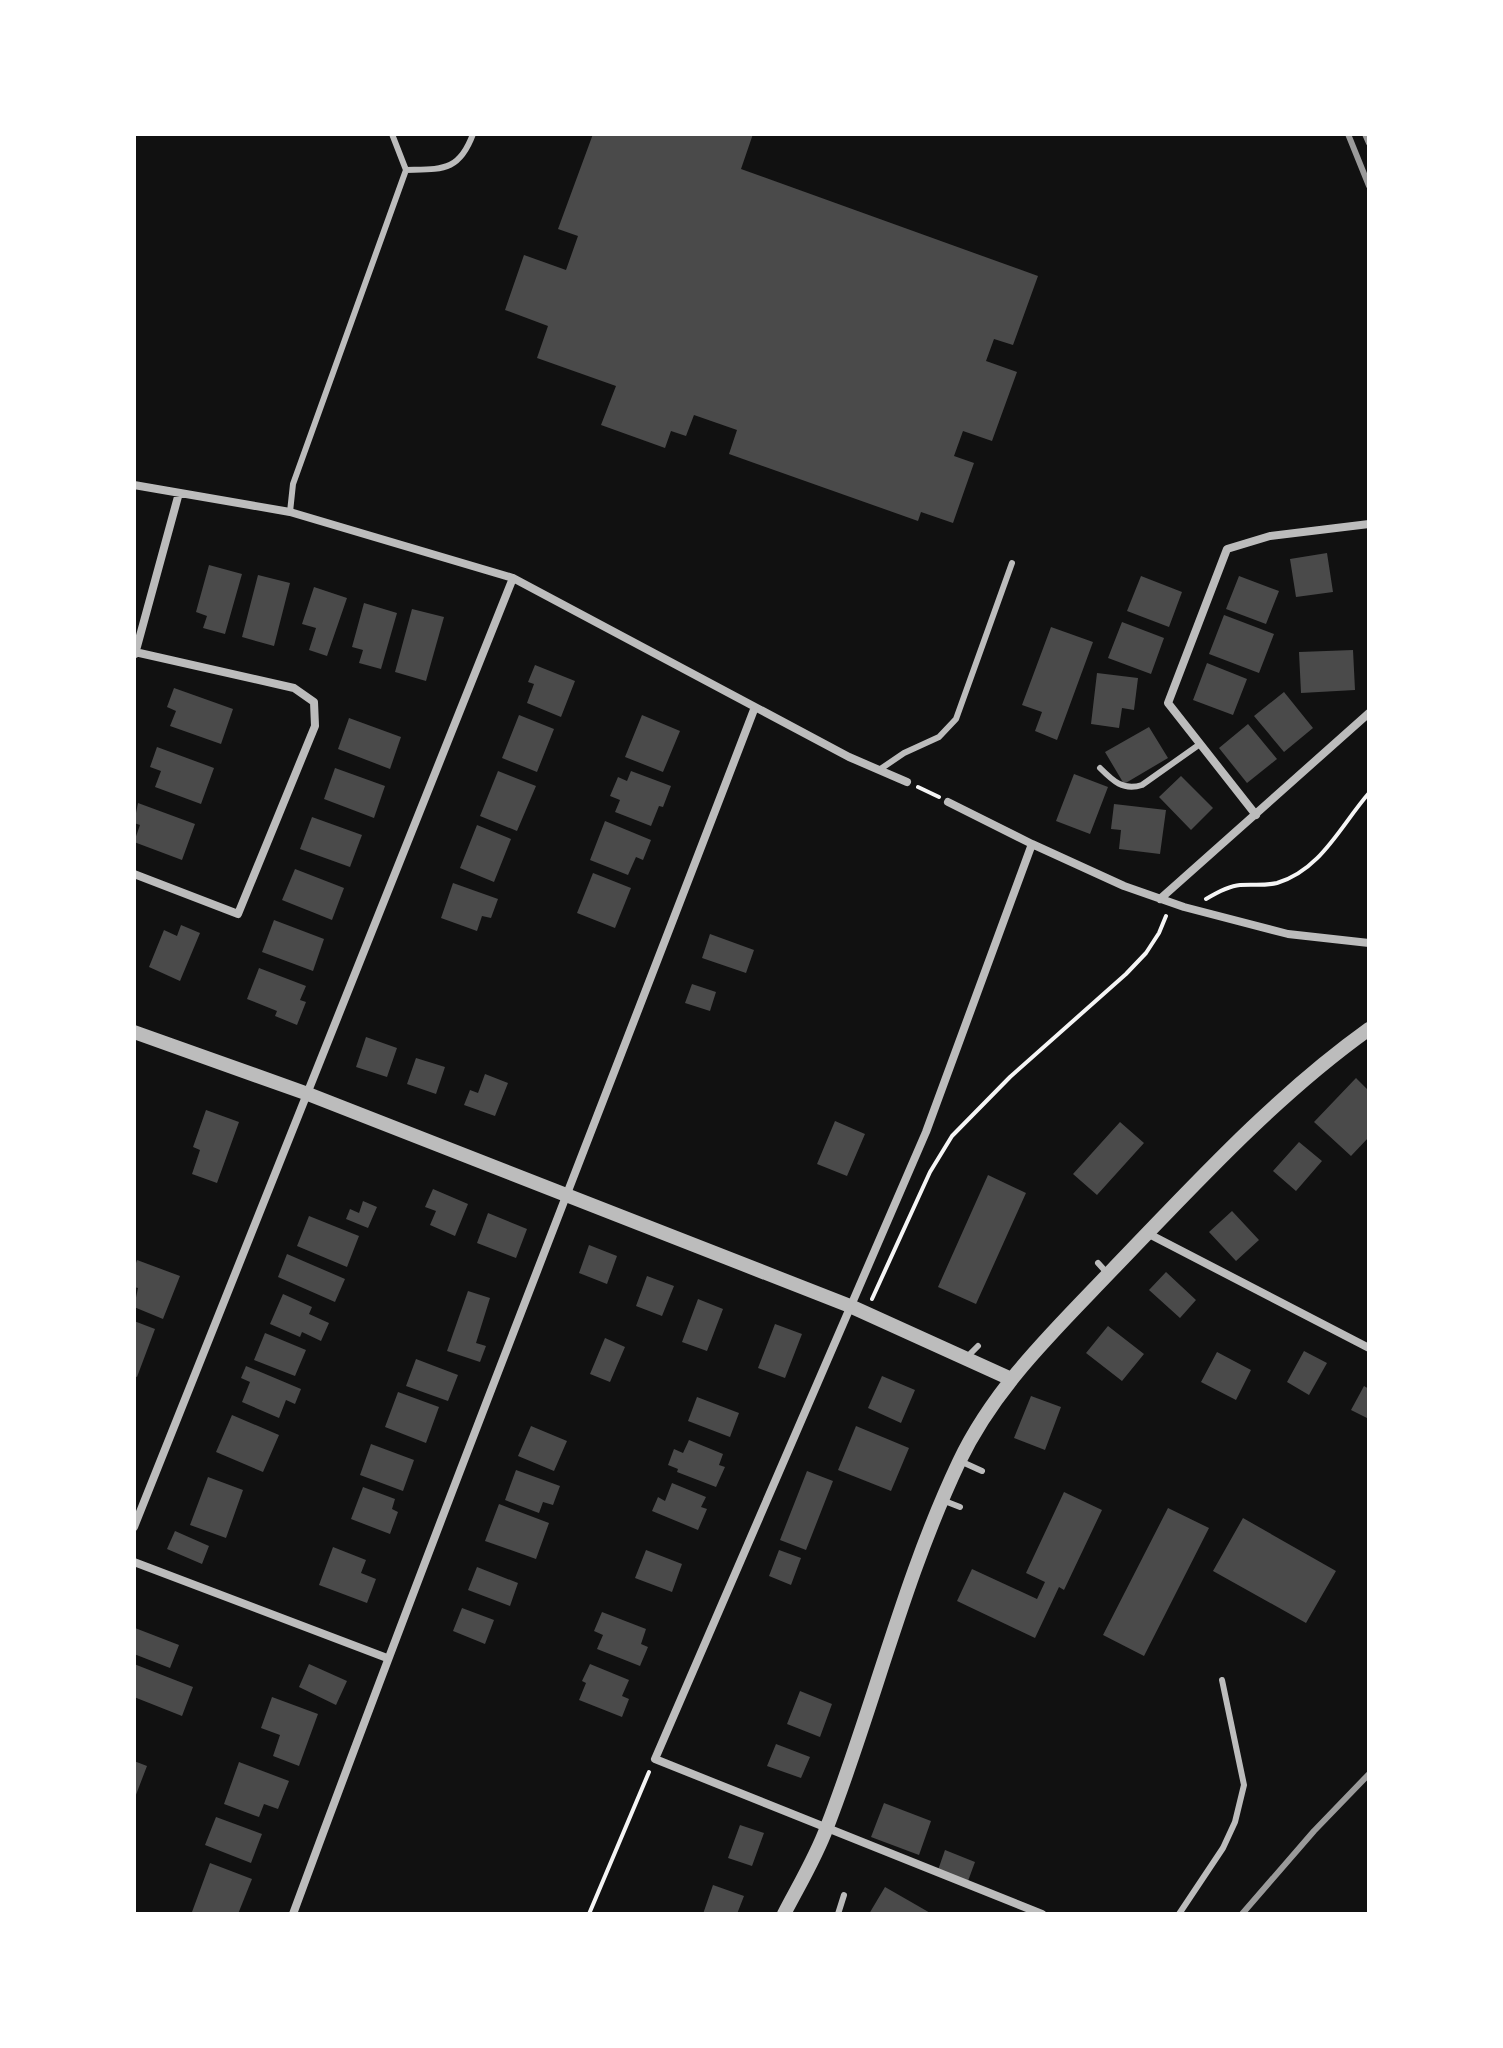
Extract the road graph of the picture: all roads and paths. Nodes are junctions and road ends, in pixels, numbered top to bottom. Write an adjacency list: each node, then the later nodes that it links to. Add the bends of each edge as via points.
1 (392, 134): 3 (lane)
2 (473, 134): 3 (lane, via 467,150 447,168)
3 (406, 170): 6 (lane, via 293,484)
4 (134, 485): 5 (street)
5 (179, 493): 6 (street); 10 (street)
6 (290, 512): 9 (street)
7 (1369, 524): 13 (street, via 1270,536 1227,549 1168,703)
8 (1012, 563): 15 (lane, via 956,719 939,737)
9 (513, 578): 11 (street); 28 (street)
10 (135, 654): 21 (street, via 294,688 314,702 315,726 238,914)
11 (755, 707): 15 (street); 29 (street)
12 (1369, 713): 19 (street)
13 (1200, 744): 14 (lane, via 1131,789); 19 (street)
14 (1100, 768)
15 (879, 770): 16 (street)
16 (907, 782): 18 (path)
17 (1369, 793): 23 (path, via 1303,871 1265,886 1238,885)
18 (948, 802): 20 (street)
19 (1256, 815): 22 (street)
20 (1032, 844): 22 (street); 32 (street, via 944,1087)
21 (134, 874)
22 (1160, 899): 25 (street, via 1288,934)
23 (1201, 902)
24 (1167, 912): 31 (path, via 1146,953 952,1136 930,1172)
25 (1369, 943)
26 (1369, 1029): 30 (street, via 1279,1100)
27 (134, 1032): 28 (street)
28 (308, 1094): 29 (street); 41 (street)
29 (568, 1197): 32 (street); 43 (street)
30 (1147, 1233): 34 (street); 36 (street, via 1103,1269)
31 (870, 1305)
32 (850, 1306): 35 (street); 45 (street)
33 (978, 1346): 35 (lane)
34 (1369, 1348)
35 (966, 1358): 36 (street)
36 (1011, 1379): 37 (street)
37 (960, 1460): 38 (lane); 39 (street)
38 (982, 1471)
39 (942, 1500): 40 (lane); 46 (street)
40 (960, 1507)
41 (134, 1527)
42 (134, 1562): 43 (street)
43 (387, 1658): 48 (street)
44 (1222, 1680): 53 (lane, via 1244,1785 1223,1848)
45 (655, 1759): 46 (street); 49 (path)
46 (827, 1829): 50 (street); 52 (street)
47 (844, 1895): 51 (lane)
48 (293, 1914)
49 (589, 1914)
50 (784, 1914)
51 (838, 1914)
52 (1042, 1914)
53 (1179, 1914)

